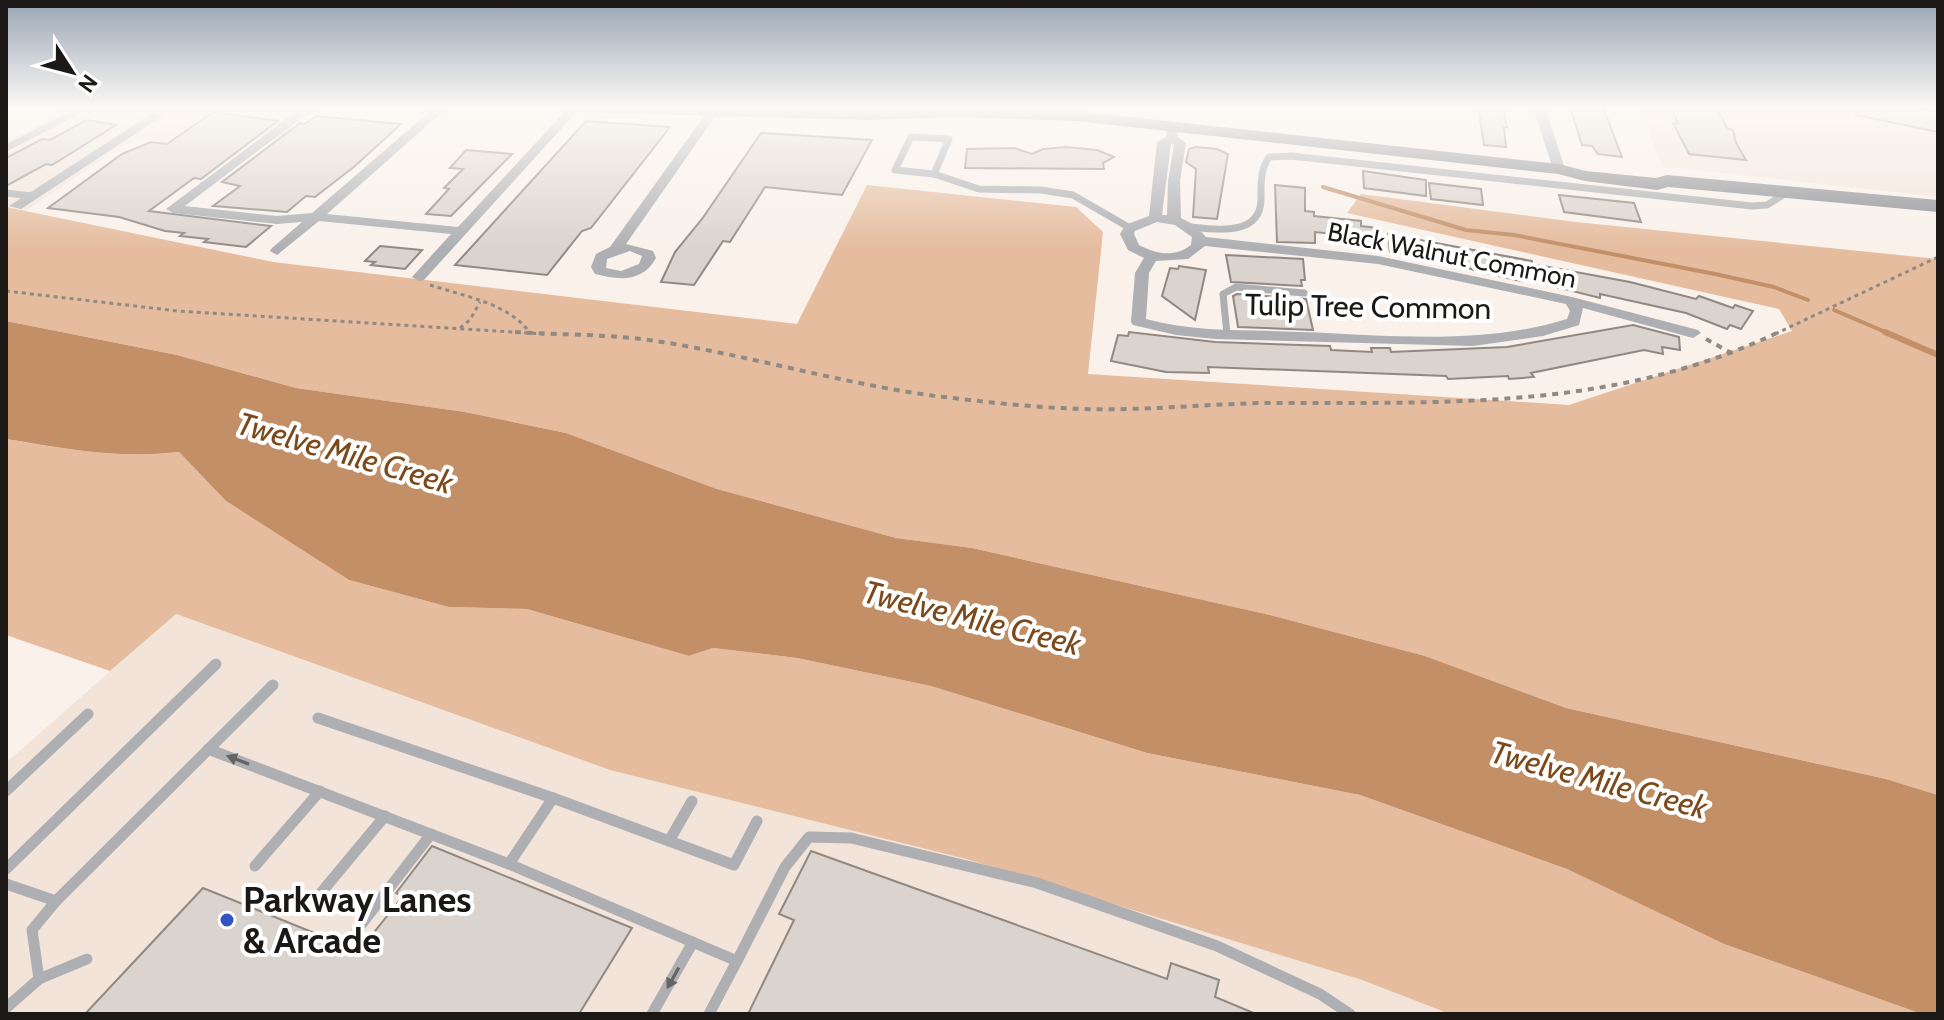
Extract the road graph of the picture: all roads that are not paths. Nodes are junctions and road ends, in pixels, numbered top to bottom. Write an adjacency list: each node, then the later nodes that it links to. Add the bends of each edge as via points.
1 (96, 155): 18 (street)
2 (246, 155): 22 (street, via 173,209 277,220)
3 (388, 155): 22 (street)
4 (531, 155): 28 (street)
5 (682, 155): 30 (street)
6 (902, 155): 15 (lane, via 895,170)
7 (942, 155): 15 (lane)
8 (1162, 155): 23 (street)
9 (1178, 155): 25 (street)
10 (1314, 155): 26 (lane, via 1269,157 1262,165 1260,211 1254,219 1221,230)
11 (1356, 155): 17 (lane, via 1752,206 1767,205)
12 (1366, 155): 14 (main road)
13 (1554, 155): 14 (street)
14 (1559, 169): 17 (main road, via 1657,184)
15 (934, 174): 27 (lane, via 979,189 1073,195)
16 (6, 193): 18 (lane)
17 (1786, 193): 19 (main road)
18 (31, 196): 20 (street)
19 (1843, 200): 21 (main road); 24 (main road)
20 (16, 206)
21 (1938, 206)
22 (317, 217): 28 (street); 31 (street)
23 (1155, 218): 25 (street); 27 (street)
24 (1938, 218)
25 (1174, 220): 26 (street)
26 (1191, 227): 29 (street)
27 (1130, 228): 32 (street, via 1128,240)
28 (459, 231): 33 (street)
29 (1200, 241): 32 (street, via 1185,255); 35 (street, Black Walnut Common, via 1378,260)
30 (615, 250)
31 (277, 251)
32 (1152, 256): 37 (street, Tulip Tree Common, via 1142,273 1138,322)
33 (419, 277)
34 (1304, 293): 37 (lane, via 1236,287 1223,294)
35 (1572, 301): 36 (street, Black Walnut Common); 37 (street, Tulip Tree Common, via 1577,311 1574,322 1484,340)
36 (1693, 333)
37 (1227, 334)
38 (216, 664): 53 (lane)
39 (273, 685): 42 (lane)
40 (88, 714): 43 (lane)
41 (318, 718): 45 (lane)
42 (208, 749): 44 (lane, one-way to 42); 56 (lane)
43 (6, 791)
44 (320, 791): 47 (lane); 52 (lane)
45 (553, 798): 50 (lane); 51 (lane)
46 (692, 801): 50 (lane)
47 (385, 816): 49 (lane); 55 (lane)
48 (757, 821): 50 (lane, via 734,865)
49 (431, 834): 51 (lane); 57 (lane)
50 (669, 841)
51 (509, 864): 58 (lane)
52 (255, 866)
53 (6, 869)
54 (6, 884): 56 (lane)
55 (320, 894)
56 (56, 901): 61 (lane, via 32,930)
57 (357, 930)
58 (693, 942): 60 (lane); 63 (lane, one-way to 63)
59 (87, 959): 61 (lane)
60 (737, 961): 64 (lane); 65 (lane, via 785,867 809,837 851,838 1037,883 1217,946 1320,994)
61 (39, 979): 62 (lane)
62 (7, 1005)
63 (652, 1014)
64 (709, 1014)
65 (1350, 1014)

